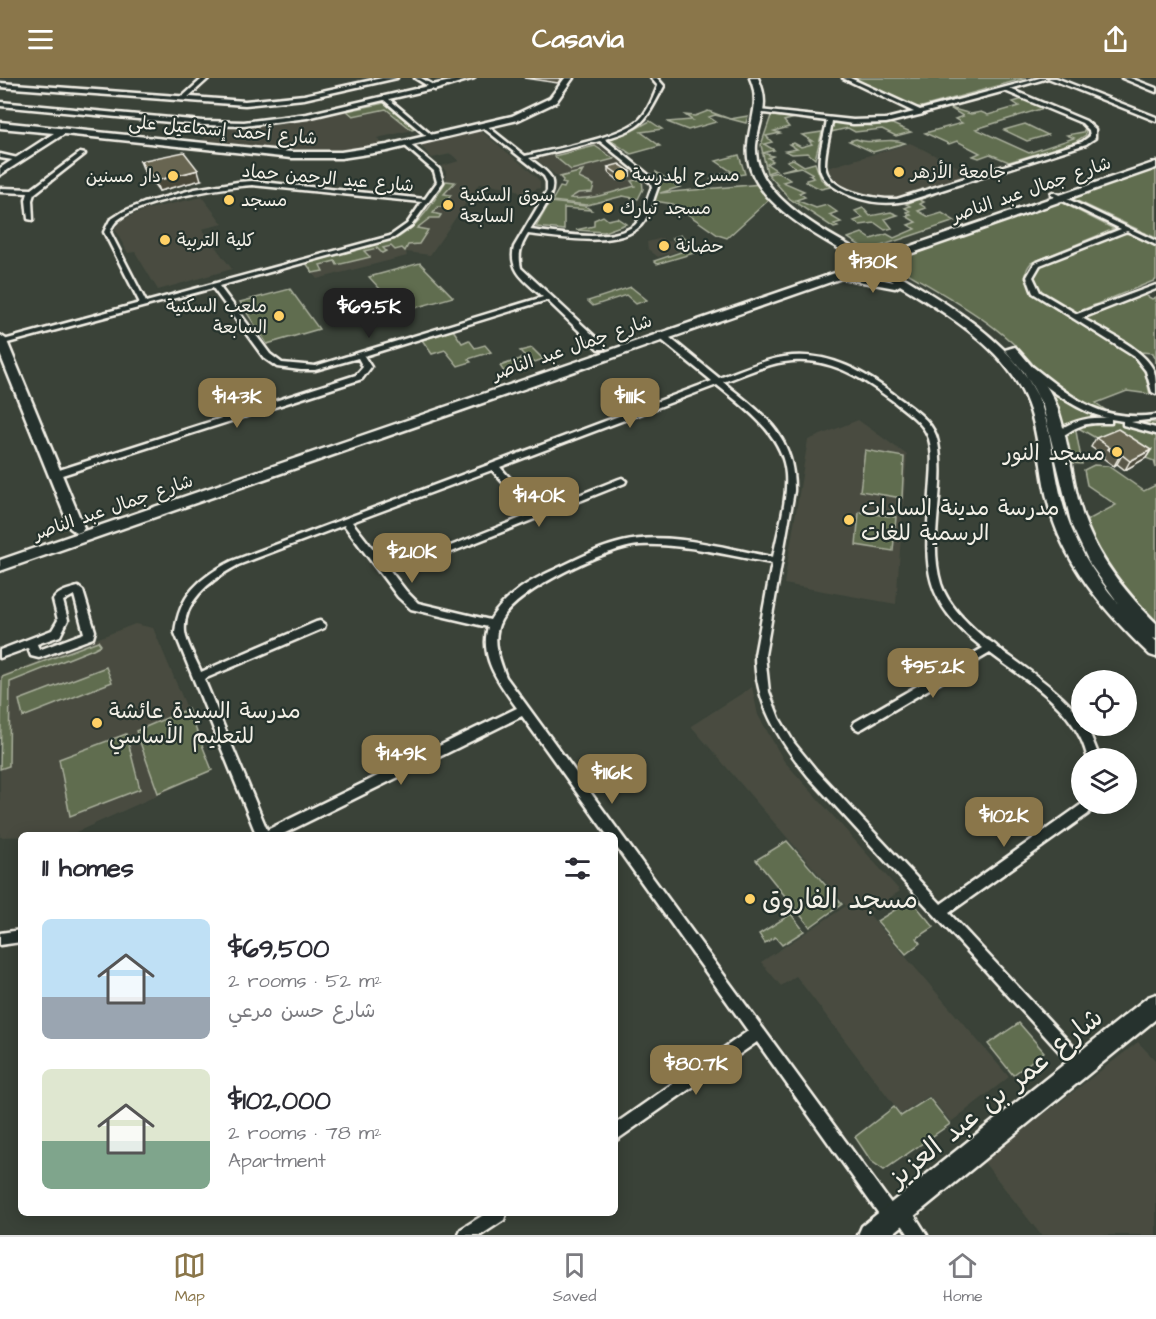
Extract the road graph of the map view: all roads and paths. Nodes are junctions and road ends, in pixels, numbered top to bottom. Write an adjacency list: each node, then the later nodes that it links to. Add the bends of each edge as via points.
1 (206, 78): 17 (street)
2 (393, 78): 12 (main road)
3 (418, 78): 14 (street)
4 (471, 78): 14 (street)
5 (569, 78): 25 (main road, شارع أحمد إسماعيل على, via 557,96 542,107)
6 (654, 78): 28 (street, via 661,86 642,120)
7 (754, 78): 20 (main road, via 762,93)
8 (762, 78): 20 (main road, via 771,98)
9 (846, 78): 21 (street)
10 (1048, 78): 15 (street); 22 (street)
11 (1125, 78): 16 (street)
12 (370, 80): 17 (main road, via 269,101)
13 (0, 85): 17 (main road)
14 (434, 88): 18 (street)
15 (1005, 89): 21 (street); 23 (street, via 1084,122 1094,131 1094,137 908,199 886,201 854,195 824,174)
16 (1156, 90)
17 (183, 99)
18 (386, 99): 19 (street, via 287,120 223,124); 27 (street)
19 (0, 104)
20 (763, 113): 23 (street); 45 (main road, via 750,149 758,178 790,212)
21 (921, 113): 23 (street, via 880,122)
22 (1156, 119)
23 (830, 120)
24 (0, 125): 26 (main road, شارع أحمد إسماعيل على)
25 (484, 126): 27 (main road, شارع أحمد إسماعيل على); 32 (street)
26 (63, 131): 29 (main road, شارع أحمد إسماعيل على, via 300,156 353,154); 33 (main road)
27 (432, 138): 29 (main road, شارع أحمد إسماعيل على)
28 (600, 138): 32 (street); 43 (street, via 654,182 639,223 604,237)
29 (406, 144): 40 (street, via 440,174 439,185)
30 (82, 154): 38 (street)
31 (0, 156): 33 (street)
32 (523, 158): 43 (street, via 546,175 551,185)
33 (20, 159): 36 (main road)
34 (1156, 159): 39 (main road, شارع جمال عبد الناصر)
35 (1156, 165): 39 (main road, شارع جمال عبد الناصر)
36 (0, 172)
37 (0, 190): 38 (street)
38 (33, 191): 41 (street, via 29,198)
39 (1057, 196): 42 (street); 45 (main road, شارع جمال عبد الناصر)
40 (428, 201): 47 (street, via 406,228 386,240); 51 (street, شارع عبد الرحمن حماد, via 252,183 135,207 113,218 107,232)
41 (31, 219)
42 (1126, 229): 44 (street); 52 (street, via 1037,264 1032,270 1030,281 1037,293)
43 (526, 232): 50 (street, via 516,252 516,265)
44 (1156, 243)
45 (871, 259): 46 (main road, شارع جمال عبد الناصر); 49 (main road); 57 (main road, via 976,320)
46 (834, 272): 49 (main road); 53 (main road, شارع جمال عبد الناصر); 55 (main road, شارع جمال عبد الناصر)
47 (215, 286): 51 (street); 56 (street, via 267,356 280,365 315,368)
48 (1156, 287): 52 (street)
49 (913, 291): 67 (main road, via 982,338 1023,381 1039,417)
50 (547, 298): 55 (street); 56 (street)
51 (144, 305): 54 (street)
52 (1077, 317): 60 (street, via 1138,354 1150,370)
53 (661, 335): 58 (street); 59 (main road, شارع جمال عبد الناصر)
54 (1, 341): 65 (main road)
55 (601, 347): 59 (main road, شارع جمال عبد الناصر)
56 (360, 355): 65 (street, via 367,367 359,377)
57 (1025, 365): 61 (street, via 1085,409 1132,419); 63 (main road, via 1048,396)
58 (718, 382): 64 (street); 74 (street, via 769,425 787,456 791,482); 80 (street, via 777,361 822,360 864,375 921,419 934,445 935,582 954,615)
59 (490, 390): 71 (main road, شارع جمال عبد الناصر); 75 (main road, شارع جمال عبد الناصر)
60 (1156, 392)
61 (1156, 417)
62 (1156, 431): 63 (street, via 1130,423 1097,420 1069,426)
63 (1058, 435): 68 (main road)
64 (494, 465): 69 (street); 70 (street)
65 (56, 474): 71 (main road)
66 (621, 481): 69 (street)
67 (1053, 498): 68 (main road); 81 (main road, via 1063,530 1087,574 1124,620)
68 (1071, 500): 78 (main road, via 1080,529 1100,567)
69 (537, 514): 72 (street)
70 (346, 521): 76 (street, via 415,606); 83 (street, via 235,563 197,589 185,606 180,633)
71 (77, 528): 73 (main road, شارع جمال عبد الناصر)
72 (446, 551)
73 (0, 554)
74 (777, 561): 76 (street, via 663,543 626,544 531,583 508,602); 92 (street, via 760,655 762,686 774,719 800,760)
75 (0, 566)
76 (494, 625): 84 (street, via 494,662)
77 (320, 626): 83 (street)
78 (1156, 633)
79 (31, 642): 79 (street, via 59,630 63,620 58,600 78,591 89,635 39,654); 82 (street)
80 (992, 647): 85 (street); 86 (street, via 1073,717)
81 (1156, 651)
82 (0, 654)
83 (197, 678): 88 (street)
84 (524, 710): 89 (street); 90 (street)
85 (859, 725)
86 (1091, 748)
87 (1078, 814): 92 (street)
88 (262, 832)
89 (272, 832)
90 (612, 832)
91 (618, 840): 96 (street)
92 (940, 912): 97 (street)
93 (18, 936): 94 (street)
94 (0, 939)
95 (1156, 1005): 97 (main road, شارع عمر بن عبد العزيز)
96 (758, 1033): 98 (street); 99 (street)
97 (1081, 1065): 99 (main road, شارع عمر بن عبد العزيز)
98 (618, 1130)
99 (897, 1214): 102 (main road, شارع عمر بن عبد العزيز); 103 (street)
100 (495, 1216): 101 (street)
101 (467, 1235)
102 (871, 1235)
103 (919, 1235)

